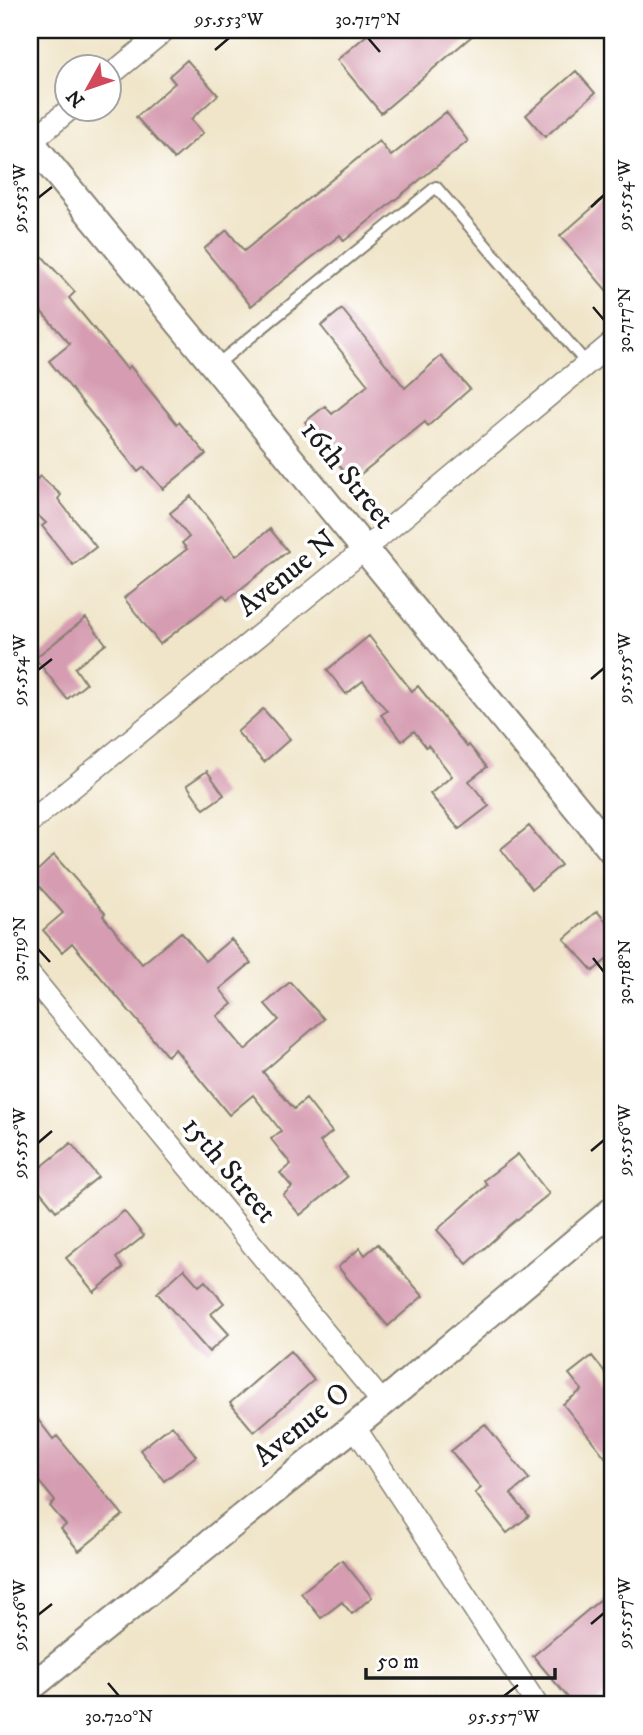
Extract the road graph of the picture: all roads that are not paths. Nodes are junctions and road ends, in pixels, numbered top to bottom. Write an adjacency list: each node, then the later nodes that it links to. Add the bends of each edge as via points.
1 (165, 30): 2 (street)
2 (122, 65)
3 (54, 122): 4 (street)
4 (30, 142): 7 (street, 16th Street)
5 (613, 342): 6 (street, Avenue N)
6 (587, 364): 7 (lane, via 436,187); 8 (street, Avenue N)
7 (215, 366): 8 (street, 16th Street)
8 (365, 549): 9 (street, Avenue N); 10 (street, 16th Street)
9 (30, 822)
10 (613, 852)
11 (30, 975): 13 (street, 15th Street)
12 (613, 1210): 13 (street, Avenue O)
13 (383, 1403): 14 (street, Avenue O)
14 (354, 1426): 15 (street, Avenue O); 16 (street)
15 (30, 1688)
16 (537, 1705)

